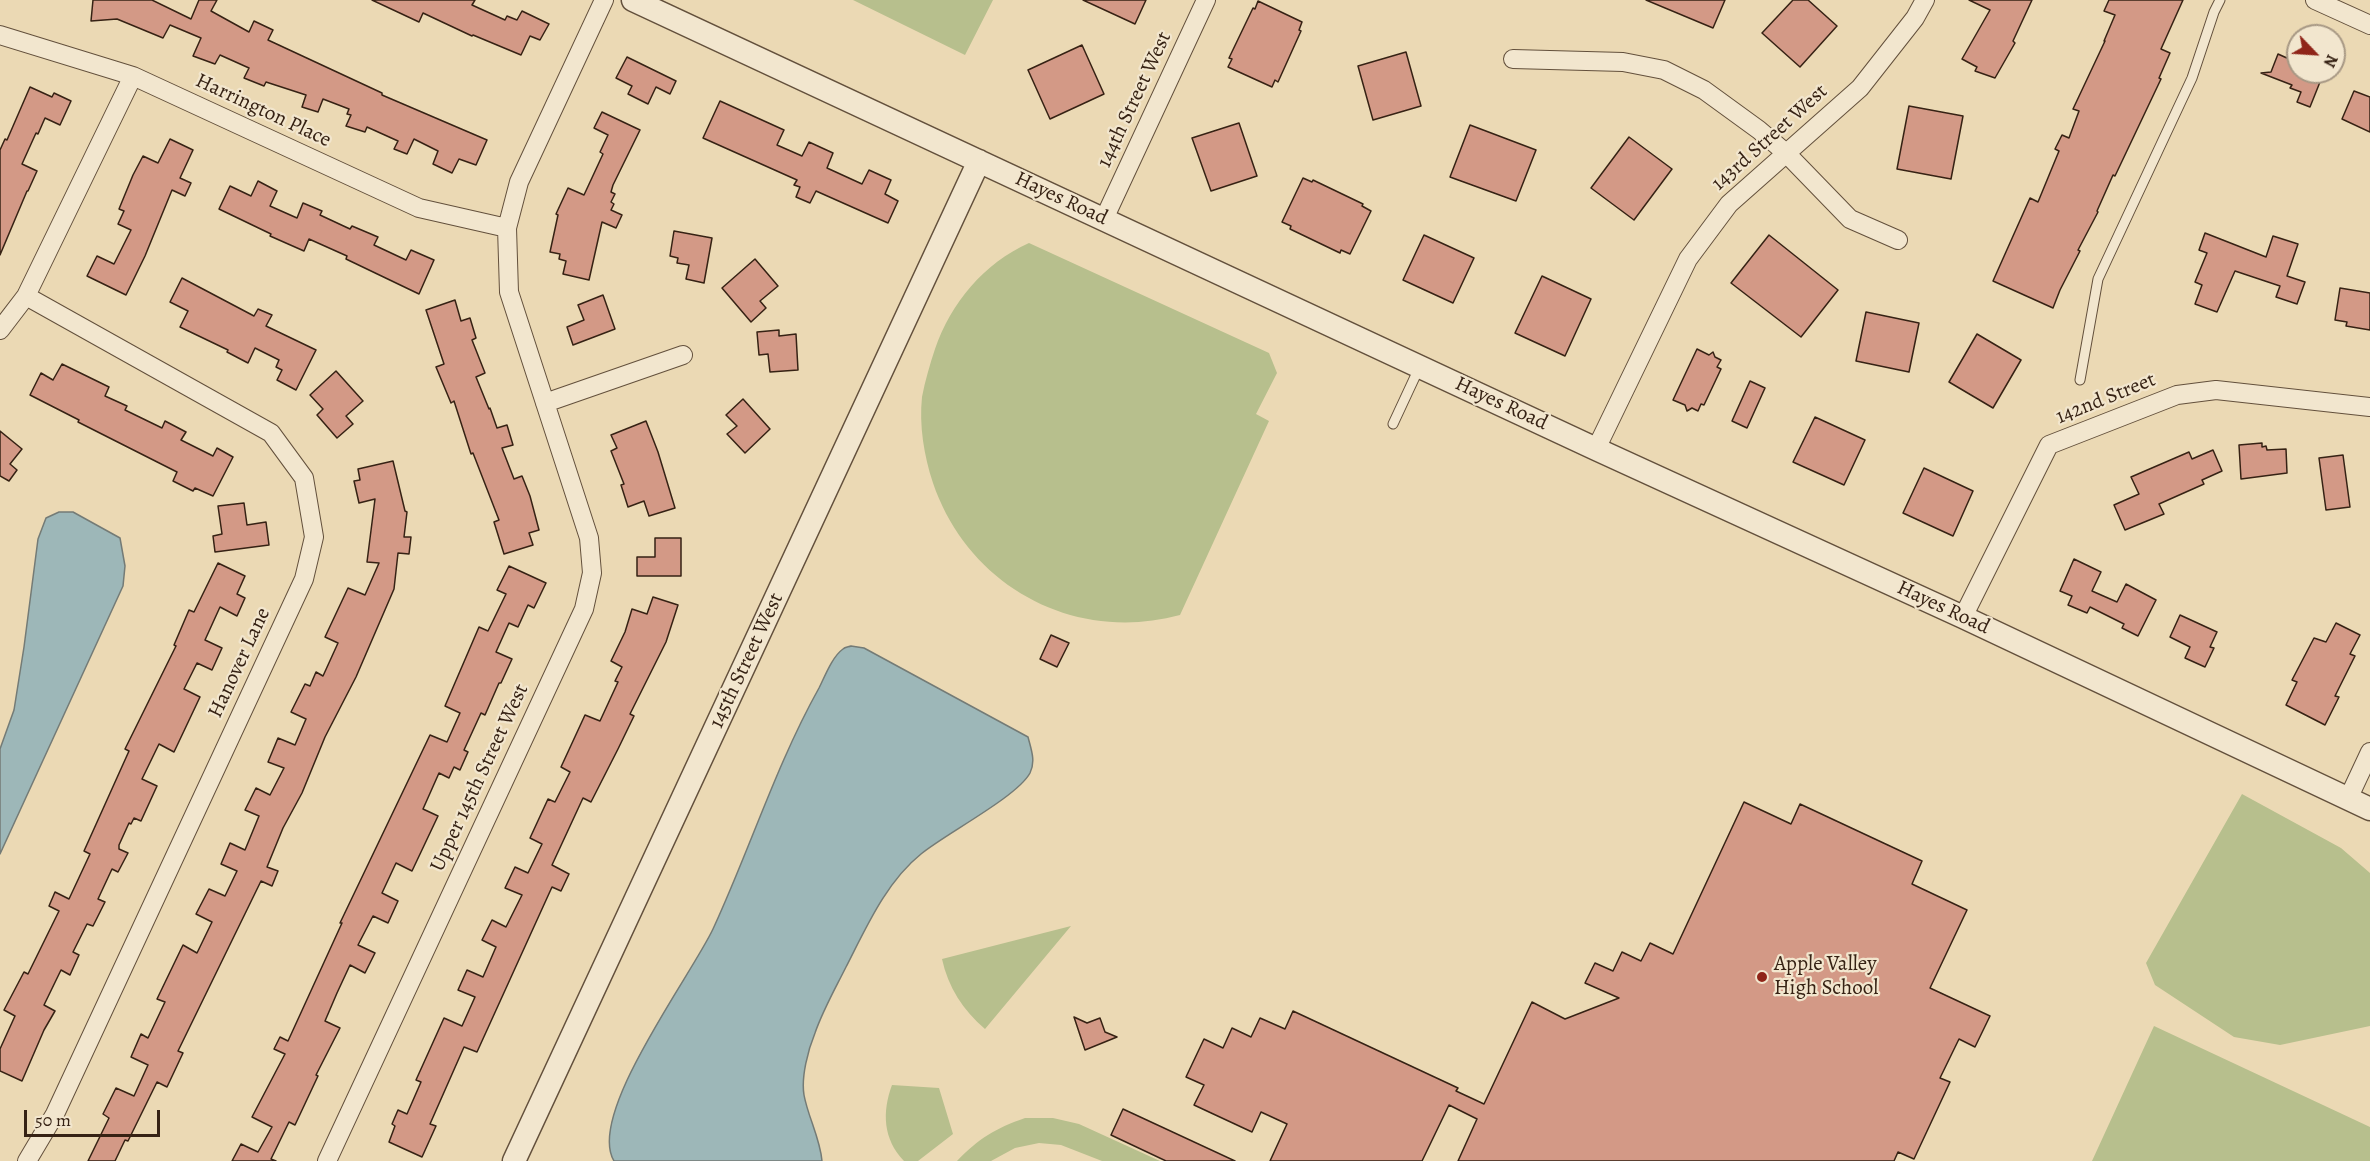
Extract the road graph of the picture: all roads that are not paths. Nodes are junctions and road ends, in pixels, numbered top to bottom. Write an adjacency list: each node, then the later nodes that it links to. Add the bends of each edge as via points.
1 (604, 0): 14 (street, Upper 145th Street West, via 519,182)
2 (633, 0): 12 (street, Hayes Road)
3 (1206, 0): 13 (street, 144th Street West)
4 (1925, 0): 11 (street, 143rd Street West, via 1860,88)
5 (2220, 0): 20 (lane, via 2192,78 2098,279)
6 (2315, 0): 7 (street)
7 (2370, 26)
8 (0, 35): 10 (street, Harrington Place)
9 (1513, 59): 11 (street, via 1623,62 1664,70 1704,90)
10 (133, 76): 14 (street, Harrington Place, via 419,208); 16 (street)
11 (1786, 153): 15 (street, via 1850,219); 24 (street, 143rd Street West, via 1729,204 1688,259)
12 (979, 161): 13 (street, Hayes Road); 31 (street, 145th Street West)
13 (1104, 219): 19 (street, Hayes Road)
14 (507, 228): 21 (street, Upper 145th Street West, via 509,292)
15 (1898, 240)
16 (26, 296): 17 (street); 29 (street, Hanover Lane, via 271,433 304,478 314,537 304,579 55,1114)
17 (0, 330)
18 (683, 355): 21 (street)
19 (1420, 366): 23 (lane); 24 (street, Hayes Road)
20 (2080, 380)
21 (545, 403): 30 (street, Upper 145th Street West, via 589,538 591,573 584,609)
22 (2370, 407): 25 (street, 142nd Street, via 2216,390 2177,394 2049,445)
23 (1393, 424)
24 (1596, 449): 25 (street, Hayes Road)
25 (1963, 617): 27 (street, Hayes Road)
26 (2370, 752): 27 (street)
27 (2348, 799): 28 (street, Hayes Road)
28 (2370, 809)
29 (27, 1161)
30 (327, 1161)
31 (514, 1161)

